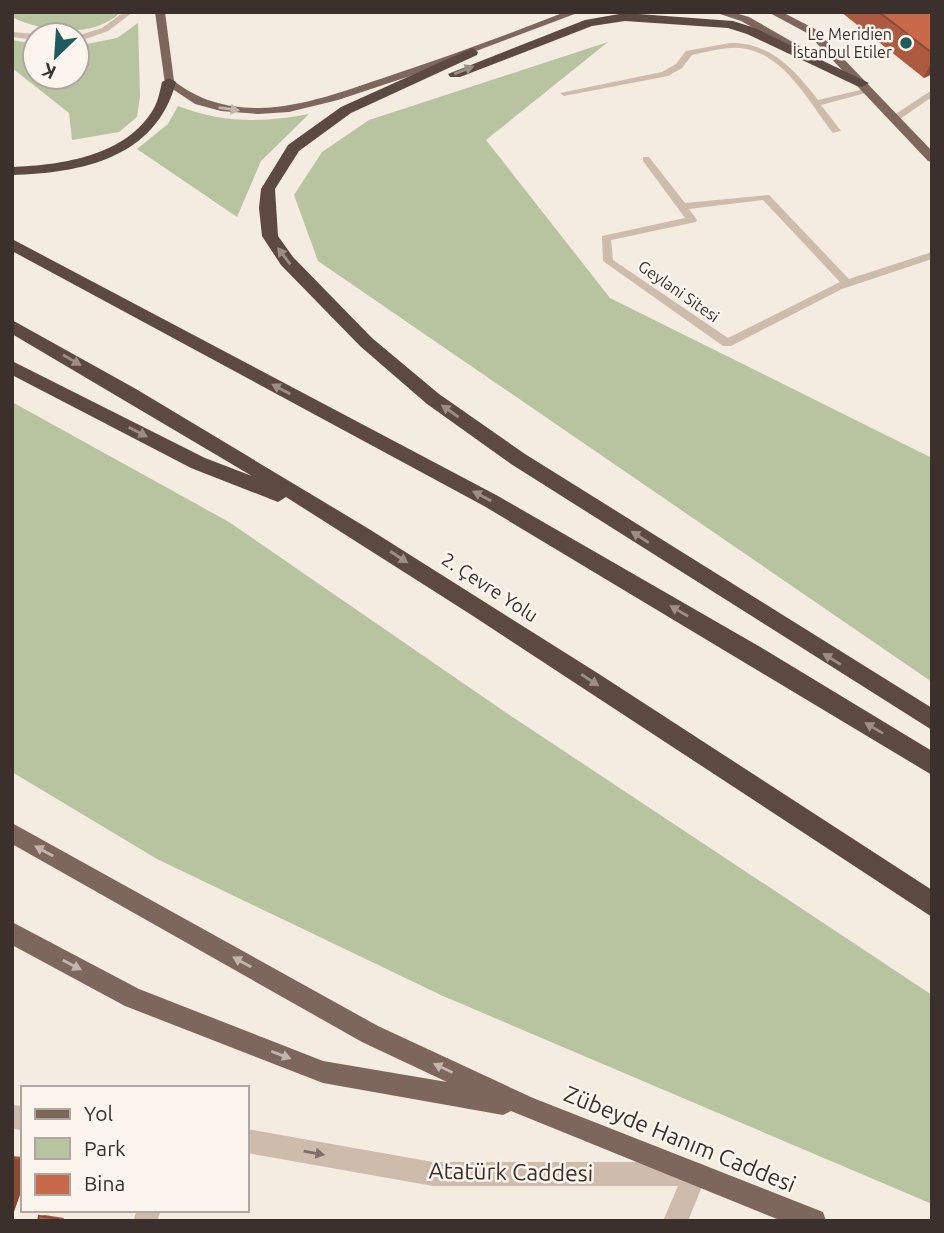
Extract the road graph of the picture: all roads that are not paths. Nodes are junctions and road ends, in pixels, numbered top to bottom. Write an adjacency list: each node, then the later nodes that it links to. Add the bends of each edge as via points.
1 (130, 12): 7 (lane)
2 (160, 12): 9 (main road)
3 (575, 12): 8 (main road)
4 (719, 12): 10 (main road, via 774,33)
5 (759, 12): 10 (main road, via 800,36)
6 (773, 12): 10 (main road, via 811,31)
7 (91, 36)
8 (471, 52): 9 (main road, one-way to 8, via 201,103 276,110); 19 (highway, via 319,127 293,148)
9 (169, 82): 18 (highway, via 160,114 126,144 77,163)
10 (866, 87): 13 (lane); 14 (main road); 19 (highway, one-way to 10, via 301,147 329,128 589,23 625,18 729,24)
11 (564, 93): 13 (lane, via 665,74 689,53 740,45 763,50 792,72)
12 (932, 93): 14 (lane)
13 (814, 104): 15 (lane)
14 (894, 119): 17 (main road)
15 (836, 131)
16 (646, 159): 20 (lane)
17 (932, 159)
18 (12, 170)
19 (278, 173): 27 (highway, one-way to 19, via 518,459 433,399 366,342 287,261 270,236 268,189)
20 (681, 207): 23 (lane, via 765,197); 23 (lane, Geylani Sitesi, via 692,220 606,238 608,261 727,343)
21 (12, 244): 29 (highway, one-way to 21, via 491,501)
22 (932, 255): 23 (lane, Geylani Sitesi)
23 (847, 283)
24 (12, 326): 26 (highway, 2. Çevre Yolu, one-way to 26)
25 (12, 367): 26 (highway, one-way to 26, via 198,463)
26 (341, 520): 28 (highway, 2. Çevre Yolu, one-way to 28)
27 (932, 720)
28 (680, 738): 31 (highway, 2. Çevre Yolu); 32 (highway)
29 (932, 764)
30 (12, 833): 34 (main road, one-way to 30, via 370,1034)
31 (932, 905)
32 (932, 920)
33 (12, 933): 34 (main road, one-way to 34, via 133,998 323,1072)
34 (527, 1107): 36 (main road, Zübeyde Hanım Caddesi)
35 (248, 1141): 36 (street, Atatürk Caddesi, one-way to 36, via 433,1174)
36 (695, 1174): 37 (street); 38 (main road, Zübeyde Hanım Caddesi)
37 (675, 1221)
38 (814, 1221)

